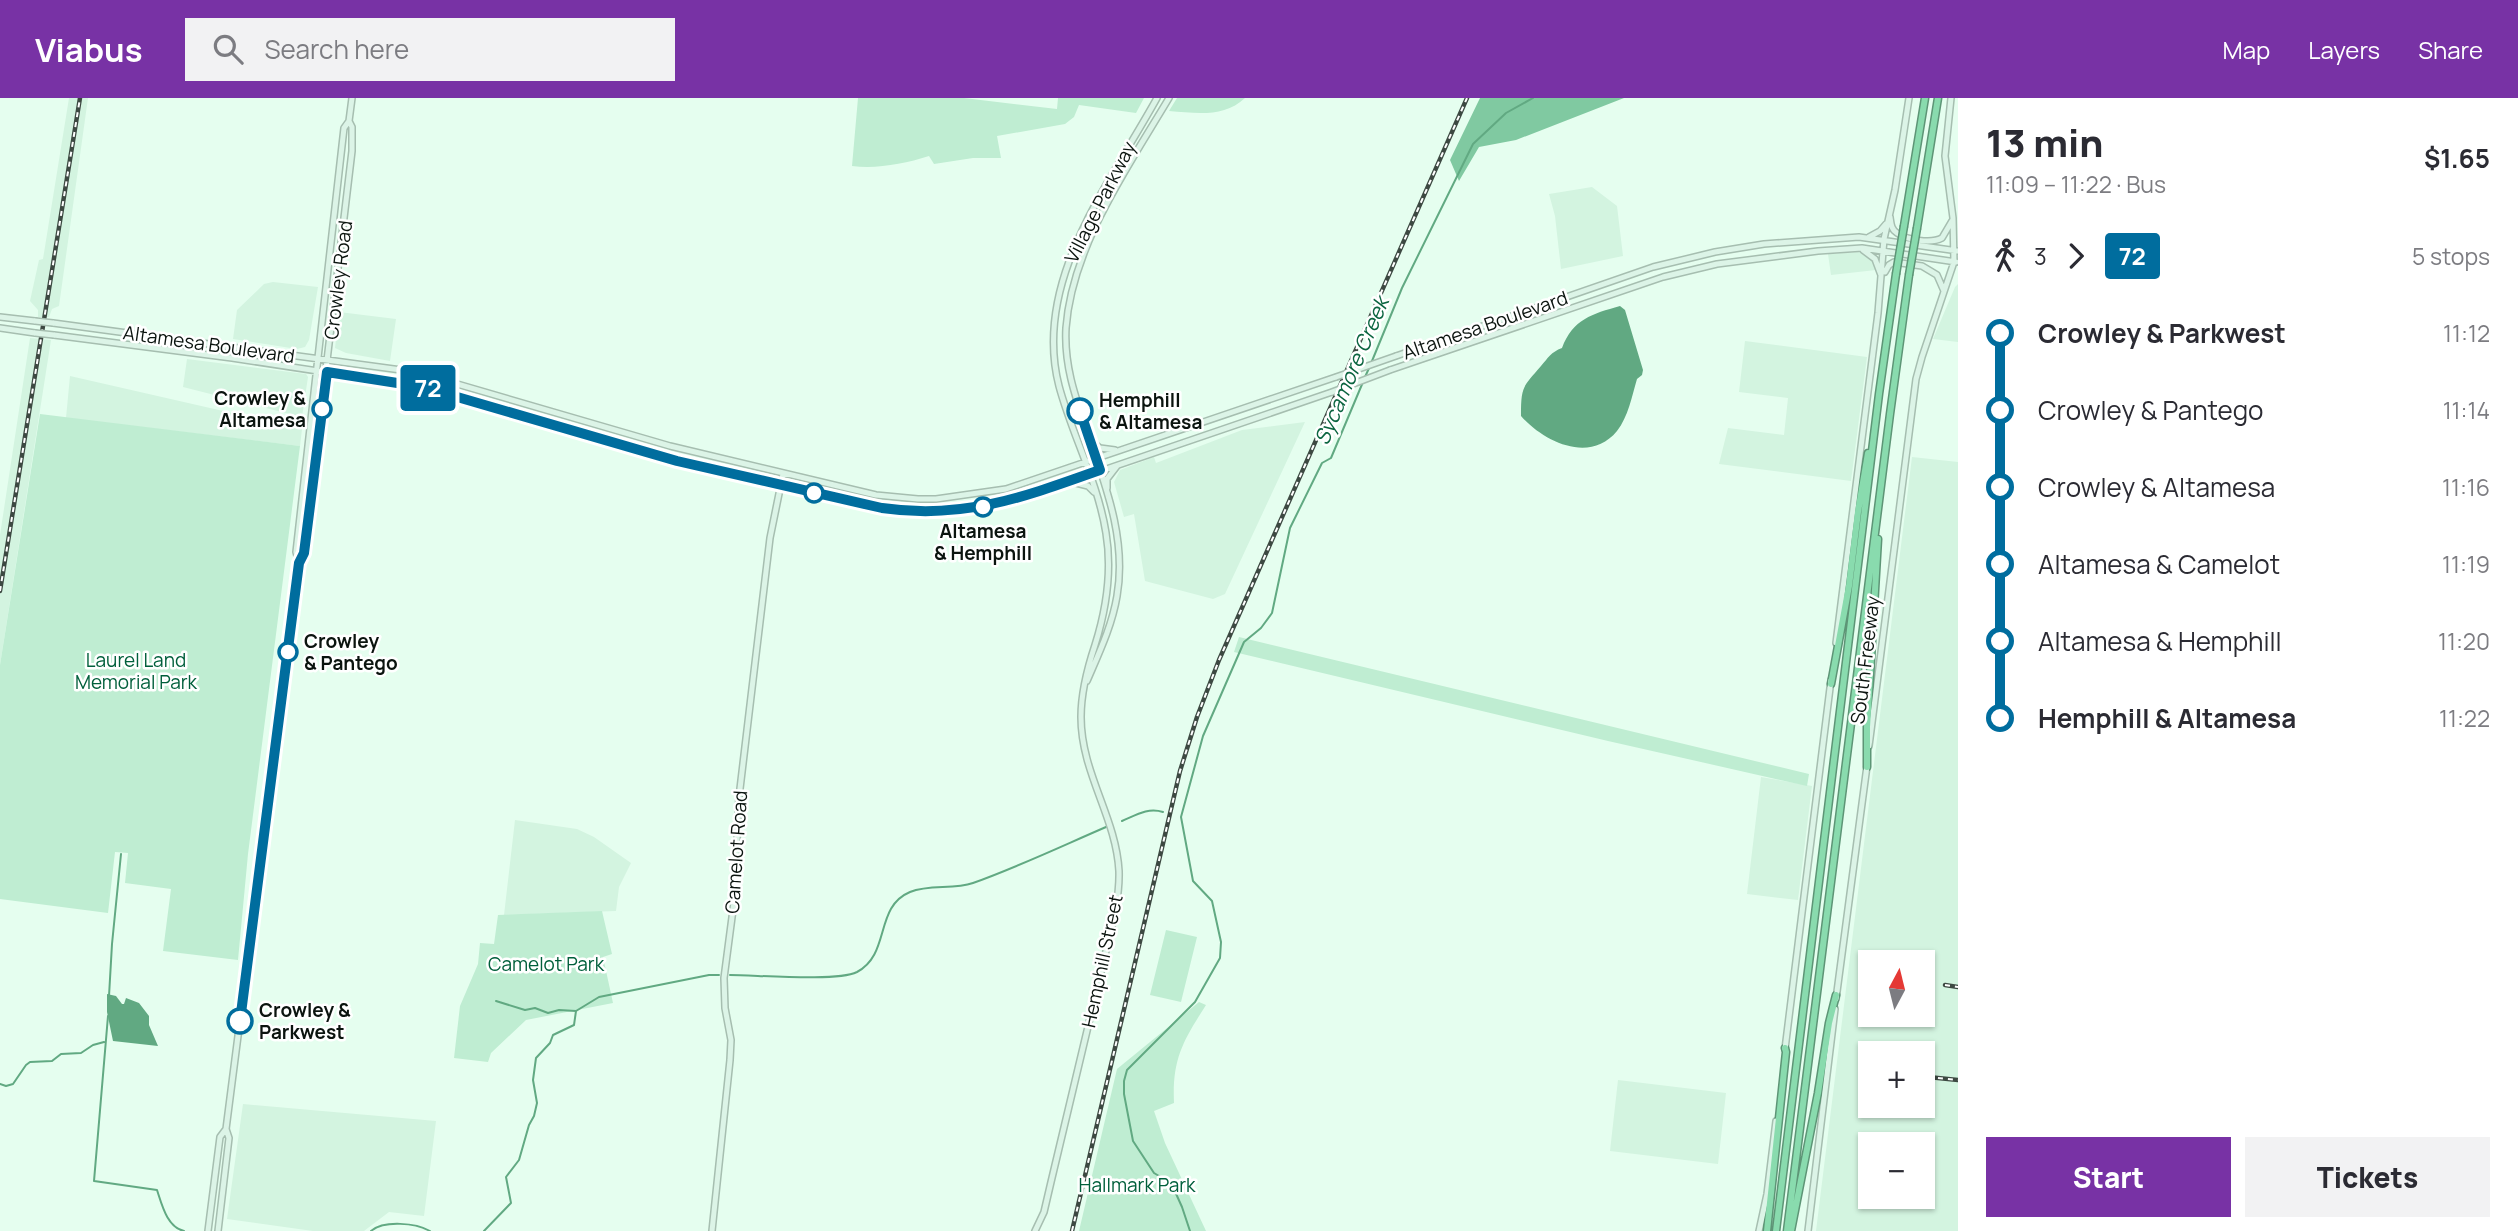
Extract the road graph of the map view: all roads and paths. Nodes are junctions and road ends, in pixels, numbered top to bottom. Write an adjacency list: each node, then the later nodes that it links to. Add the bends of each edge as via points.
1 (352, 98): 8 (main road, Crowley Road)
2 (1157, 98): 26 (main road, Village Parkway, via 1069,257 1057,301)
3 (1169, 98): 27 (main road, Village Parkway, via 1085,248 1072,285)
4 (1909, 98): 9 (main road, South Freeway)
5 (1925, 98): 35 (highway, South Freeway, bridge)
6 (1938, 98): 46 (highway, South Freeway, bridge)
7 (1951, 98): 10 (main road, South Freeway, via 1945,156)
8 (349, 121): 29 (main road, Crowley Road, via 344,128); 30 (main road, Crowley Road, via 352,151)
9 (1890, 211): 10 (main road, via 1895,232 1929,241 1942,238); 11 (main road, South Freeway)
10 (1953, 219): 13 (main road, South Freeway)
11 (1888, 222): 12 (main road); 14 (main road, South Freeway)
12 (1867, 237): 14 (main road, Altamesa Boulevard); 37 (main road, Altamesa Boulevard, bridge, via 1764,244 1675,261)
13 (1956, 238): 17 (main road, South Freeway)
14 (1884, 239): 16 (main road, South Freeway); 17 (main road, Altamesa Boulevard)
15 (1860, 249): 16 (main road, Altamesa Boulevard); 21 (main road, via 1875,259); 40 (main road, Altamesa Boulevard, bridge, via 1749,259 1675,274)
16 (1885, 250): 18 (main road, Altamesa Boulevard); 21 (main road, South Freeway)
17 (1957, 250): 18 (main road, South Freeway)
18 (1956, 262): 20 (main road, South Freeway)
19 (1958, 271): 20 (main road)
20 (1951, 276): 22 (main road, South Freeway)
21 (1882, 278): 22 (main road, via 1891,263 1922,266 1937,275); 58 (main road, South Freeway)
22 (1944, 292): 60 (main road, South Freeway, via 1916,379)
23 (0, 317): 25 (main road, Altamesa Boulevard, bridge)
24 (0, 328): 28 (main road, Altamesa Boulevard, bridge)
25 (227, 345): 28 (main road); 29 (main road, Altamesa Boulevard)
26 (1055, 348): 27 (main road); 43 (main road, Village Parkway, via 1059,385)
27 (1066, 348): 39 (main road, Village Parkway, via 1071,382)
28 (221, 357): 31 (main road, Altamesa Boulevard)
29 (317, 358): 30 (main road, Altamesa Boulevard); 31 (main road, Crowley Road)
30 (329, 360): 32 (main road, Crowley Road); 33 (main road, Altamesa Boulevard)
31 (316, 370): 32 (main road, Altamesa Boulevard); 53 (main road, Crowley Road)
32 (327, 372): 34 (main road, Altamesa Boulevard); 54 (main road, Crowley Road)
33 (429, 375): 34 (main road); 36 (main road, Altamesa Boulevard)
34 (426, 388): 38 (main road, Altamesa Boulevard)
35 (1879, 394): 58 (highway, via 1874,401); 70 (highway, South Freeway)
36 (596, 424): 38 (main road); 47 (main road, Altamesa Boulevard)
37 (1181, 429): 40 (main road); 41 (main road, Altamesa Boulevard)
38 (593, 437): 50 (main road, Altamesa Boulevard)
39 (1089, 438): 41 (main road, via 1100,448); 42 (main road, Village Parkway)
40 (1186, 441): 44 (main road, Altamesa Boulevard)
41 (1118, 450): 42 (main road, Altamesa Boulevard)
42 (1096, 457): 43 (main road, Altamesa Boulevard); 45 (main road, Village Parkway)
43 (1084, 461): 47 (main road, Altamesa Boulevard, via 1006,489 936,499 876,495); 48 (main road, Village Parkway)
44 (1119, 464): 45 (main road, Altamesa Boulevard); 51 (main road, via 1107,479)
45 (1100, 470): 48 (main road, Altamesa Boulevard); 51 (main road, Hemphill Street)
46 (1882, 471): 60 (highway); 71 (highway, South Freeway)
47 (783, 474): 50 (main road, Camelot Road)
48 (1089, 474): 49 (main road, Altamesa Boulevard); 52 (main road, Hemphill Street)
49 (1069, 481): 50 (main road, Altamesa Boulevard, via 1006,503 929,512 882,508); 52 (main road)
50 (780, 485): 66 (main road, Camelot Road, via 739,797 734,902 724,978 730,1060)
51 (1106, 491): 57 (main road, Hemphill Street, via 1120,548)
52 (1094, 492): 56 (main road, Hemphill Street, via 1106,532)
53 (302, 498): 54 (main road); 55 (main road, Crowley Road, via 296,552)
54 (309, 515): 55 (main road, Crowley Road)
55 (299, 563): 63 (main road, Crowley Road)
56 (1108, 564): 57 (main road); 59 (main road, Hemphill Street, via 1104,606)
57 (1119, 564): 59 (main road, Hemphill Street, via 1109,624)
58 (1831, 684): 62 (main road, South Freeway)
59 (1083, 690): 67 (main road, Hemphill Street, via 1082,740 1112,830 1119,871 1117,895 1044,1212)
60 (1867, 767): 61 (main road, South Freeway)
61 (1836, 995): 71 (highway); 72 (main road, South Freeway)
62 (1785, 1048): 68 (main road, South Freeway); 69 (highway)
63 (226, 1129): 64 (main road, Crowley Road, via 220,1136); 65 (main road, Crowley Road, via 229,1138)
64 (208, 1231)
65 (218, 1231)
66 (712, 1231)
67 (1035, 1231)
68 (1759, 1231)
69 (1768, 1231)
70 (1776, 1231)
71 (1789, 1231)
72 (1808, 1231)

